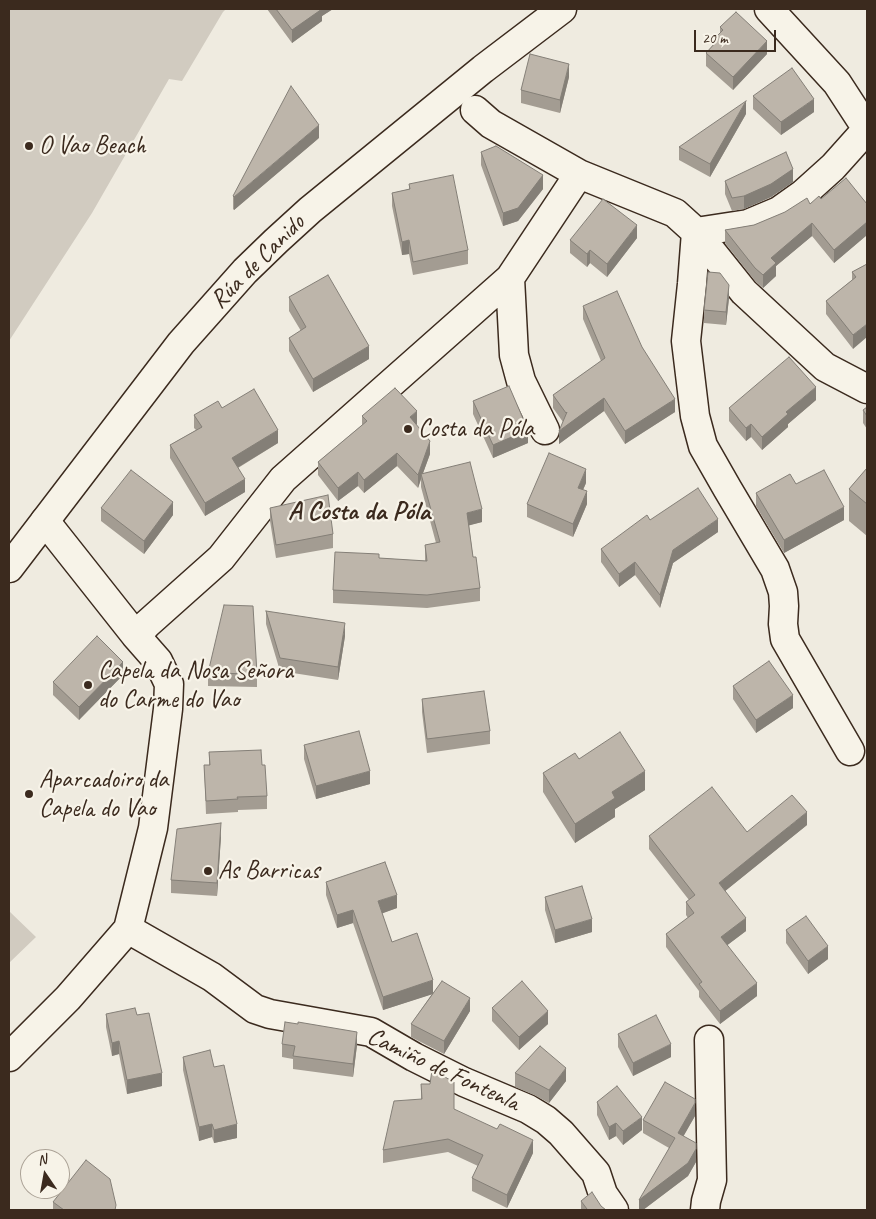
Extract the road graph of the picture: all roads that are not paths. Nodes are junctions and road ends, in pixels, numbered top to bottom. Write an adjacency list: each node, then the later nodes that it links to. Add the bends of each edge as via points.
1 (562, 9): 10 (street, Rúa de Canido, via 310,210 245,271 181,343)
2 (769, 9): 4 (street, via 837,83)
3 (475, 110): 5 (street, via 491,124)
4 (867, 129): 6 (street, via 833,167 778,211 748,224)
5 (579, 174): 6 (street, via 675,213); 7 (street)
6 (696, 232): 8 (street, via 744,292 825,367); 13 (street, via 686,341 695,416 703,446 775,570 783,592 785,639)
7 (510, 278): 9 (street, via 514,355 521,381); 12 (street, via 283,479 220,558)
8 (867, 389)
9 (545, 430)
10 (45, 521): 11 (street, Rúa de Canido); 12 (street)
11 (9, 568)
12 (136, 636): 14 (street, via 158,661 169,684 153,828)
13 (850, 751)
14 (128, 929): 16 (street, via 68,998); 17 (street, Camiño de Fontenla, via 212,977 255,1009 371,1032 464,1082 528,1109 561,1133 596,1173 603,1194)
15 (709, 1040): 18 (street, via 712,1180)
16 (9, 1057)
17 (614, 1210)
18 (705, 1210)

